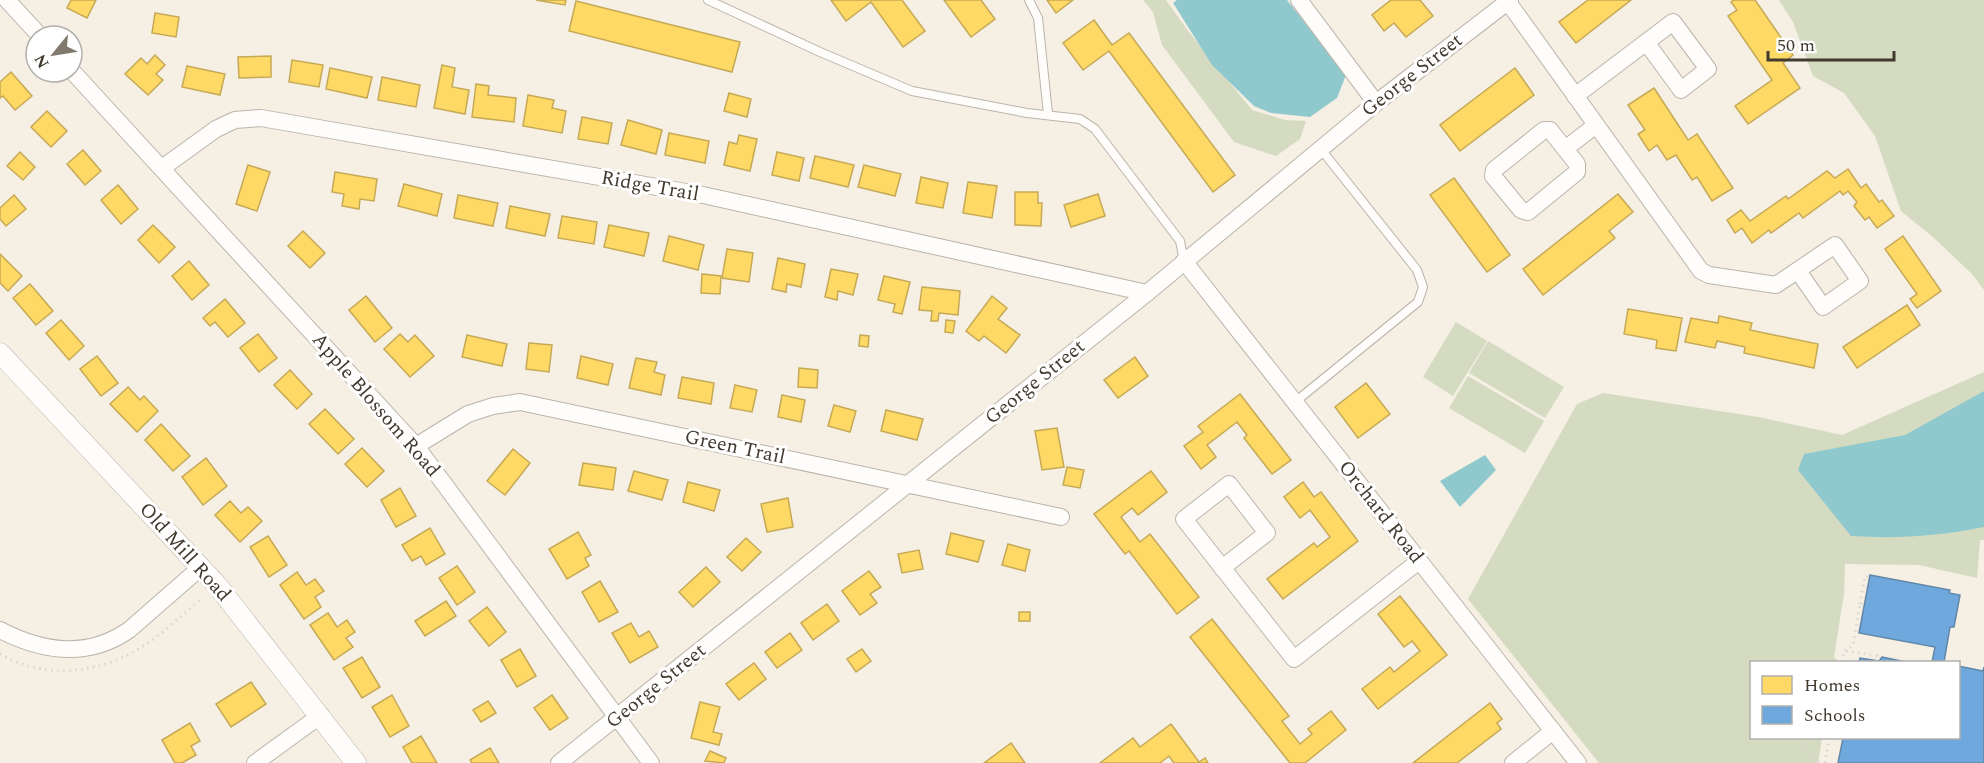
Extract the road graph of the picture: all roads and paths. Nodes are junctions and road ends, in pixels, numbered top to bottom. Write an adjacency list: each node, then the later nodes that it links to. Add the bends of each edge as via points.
1 (7, 0): 6 (street)
2 (708, 0): 11 (lane, via 912,91)
3 (1029, 0): 11 (lane, via 1038,18)
4 (1299, 0): 10 (street)
5 (1509, 1): 9 (street); 10 (street, George Street)
6 (29, 24)
7 (1646, 42): 9 (street)
8 (84, 84): 15 (street, Apple Blossom Road)
9 (1575, 96): 12 (street)
10 (1376, 103): 13 (street, George Street)
11 (1048, 114): 16 (lane, via 1080,119 1095,129 1180,241)
12 (1596, 125): 14 (street); 17 (street, via 1701,271 1776,285)
13 (1320, 148): 16 (street, George Street); 20 (lane, via 1418,270 1423,287 1418,302)
14 (1565, 149): 14 (street, via 1577,164 1577,172 1528,212 1521,210 1493,176 1494,170 1544,130 1550,130)
15 (162, 168): 18 (street, Ridge Trail, via 216,129 235,120 261,118 703,195); 21 (street, Apple Blossom Road)
16 (1184, 261): 18 (street, George Street); 20 (street, Orchard Road)
17 (1798, 270)
18 (1147, 292): 22 (street, George Street)
19 (0, 353): 25 (street, Old Mill Road)
20 (1295, 402): 24 (street, Orchard Road)
21 (416, 446): 22 (street, Green Trail, via 468,414 520,402); 33 (street, Apple Blossom Road)
22 (909, 483): 23 (street, Green Trail); 33 (street, George Street)
23 (1061, 517)
24 (1419, 561): 26 (street, via 1294,659); 34 (street, Orchard Road)
25 (200, 568): 28 (street, via 129,630 101,645 55,649 33,645); 32 (street, Old Mill Road, via 218,585)
26 (1222, 568): 26 (street, via 1184,519 1229,484 1267,533)
27 (1870, 577): 29 (path, via 1865,576 1852,646)
28 (0, 630)
29 (1844, 651): 30 (path); 31 (path, via 1877,656)
30 (1842, 661)
31 (1876, 661)
32 (321, 715): 37 (street); 38 (street, Old Mill Road)
33 (617, 717): 39 (street, George Street); 40 (street, Apple Blossom Road)
34 (1553, 731): 41 (street); 42 (street, Orchard Road)
35 (1800, 739): 43 (path)
36 (1829, 739): 43 (path)
37 (255, 763)
38 (356, 763)
39 (559, 763)
40 (651, 763)
41 (1513, 763)
42 (1578, 763)
43 (1823, 763)

